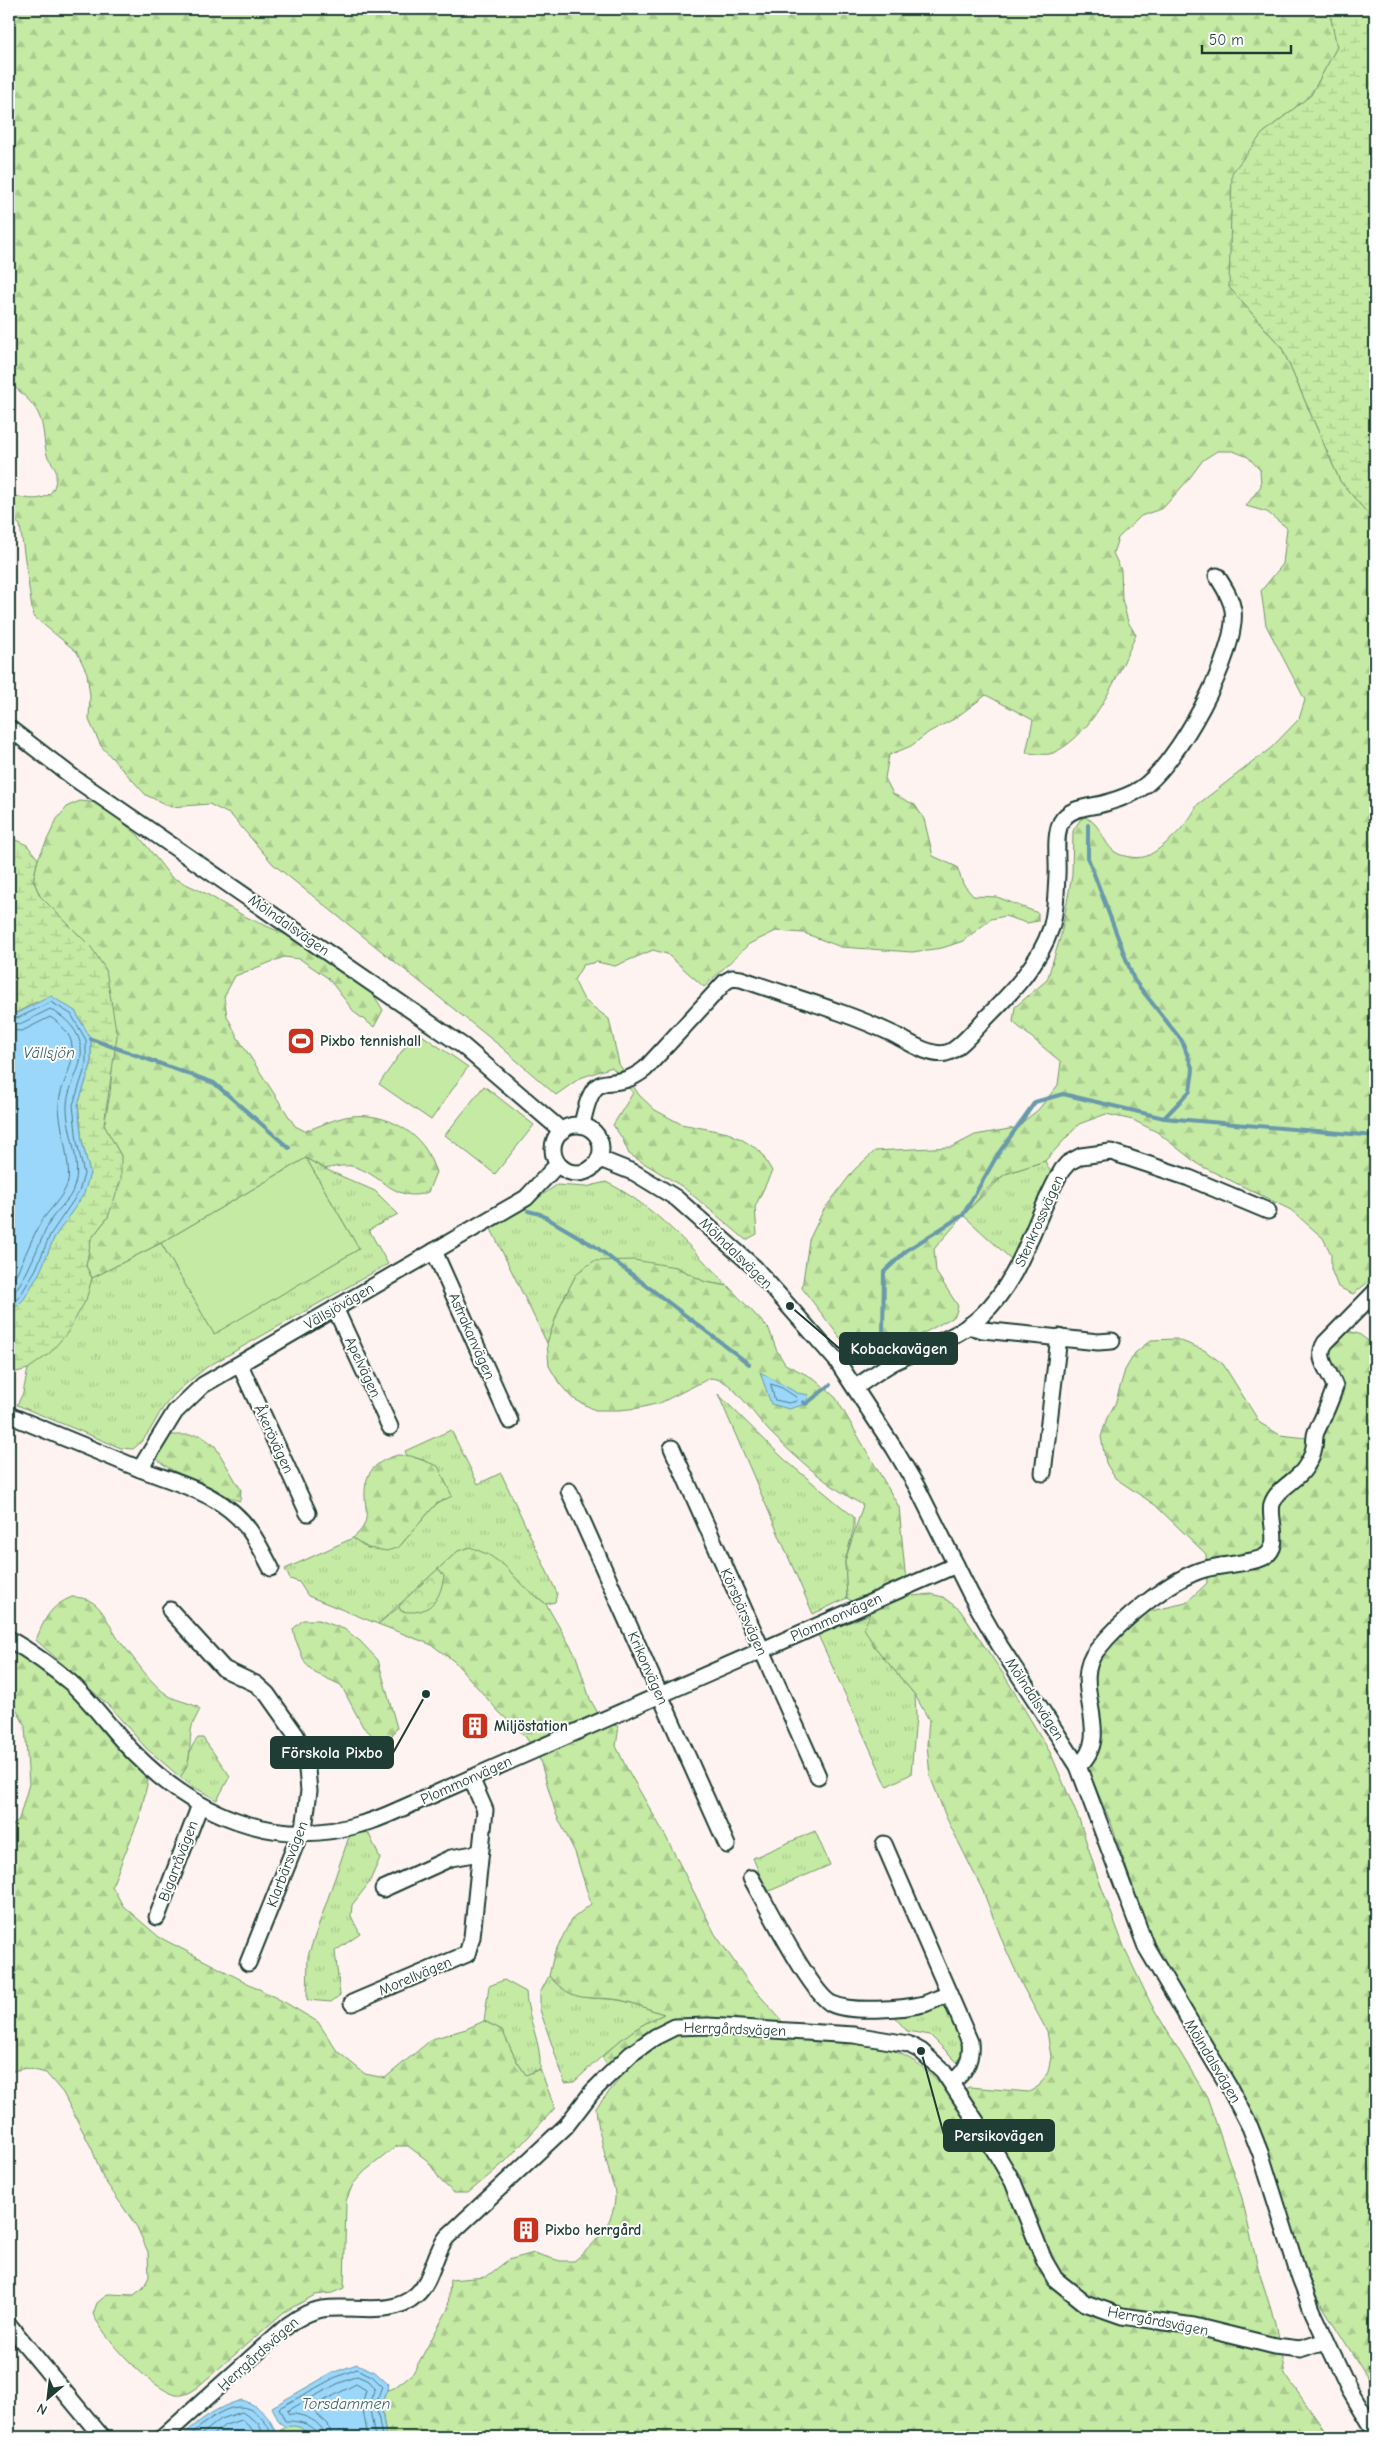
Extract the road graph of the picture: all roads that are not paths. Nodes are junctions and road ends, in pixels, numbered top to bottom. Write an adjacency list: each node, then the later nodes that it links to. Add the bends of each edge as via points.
1 (1217, 576): 3 (street, via 1228,596 1232,621 1224,654 1204,703 1176,748 1141,789 1108,803 1070,812 1062,820 1057,836 1056,902 1044,946 1035,964 952,1052 936,1054 831,1010 732,978 640,1073 596,1086 587,1100)
2 (9, 728): 4 (street, Mölndalsvägen, via 74,778 463,1046)
3 (582, 1125): 4 (street); 5 (street, via 592,1129 599,1138 602,1148)
4 (562, 1130): 6 (street, via 553,1149)
5 (600, 1159): 6 (street, via 590,1170 580,1173 566,1171); 15 (street, Mölndalsvägen, via 635,1173 697,1215 768,1283)
6 (558, 1164): 8 (street, Vällsjövägen, via 526,1198)
7 (1268, 1211): 11 (street, Stenkrossvägen, via 1189,1178 1111,1152 1080,1156 1068,1162 1054,1183 1016,1273 1001,1295)
8 (434, 1251): 10 (street, Vällsjövägen); 17 (street, Astrakanvägen)
9 (1375, 1292): 30 (street, via 1324,1342 1321,1349 1320,1356 1335,1387 1316,1432 1309,1462 1273,1501 1273,1544 1270,1552 1257,1560 1202,1570 1171,1586 1125,1619 1096,1650 1089,1664 1086,1683 1094,1723 1093,1739 1091,1750)
10 (335, 1308): 14 (street, Vällsjövägen); 18 (street, Apelvägen)
11 (968, 1326): 12 (street); 15 (street, Stenkrossvägen, via 894,1362)
12 (1059, 1337): 13 (street); 21 (street)
13 (1112, 1341)
14 (240, 1365): 20 (street, Vällsjövägen, via 203,1385 187,1398 174,1412); 23 (street, Åkerövägen)
15 (856, 1387): 24 (street, Mölndalsvägen, via 917,1487)
16 (9, 1415): 20 (street)
17 (510, 1421)
18 (390, 1427)
19 (672, 1448): 28 (street, Körsbärsvägen)
20 (140, 1469): 25 (street, via 211,1496 226,1506 250,1530)
21 (1043, 1473)
22 (569, 1491): 29 (street, Krikonvägen)
23 (308, 1513)
24 (956, 1565): 28 (street, Plommonvägen); 30 (street, Mölndalsvägen, via 1000,1646)
25 (271, 1568)
26 (170, 1610): 34 (street, Klarbärsvägen, via 224,1669 256,1684 267,1694 296,1735 306,1759 309,1791)
27 (9, 1639): 33 (street, Plommonvägen, via 38,1656 72,1684 135,1754 176,1791)
28 (761, 1651): 29 (street, Plommonvägen); 31 (street, Körsbärsvägen)
29 (660, 1696): 32 (street, Plommonvägen); 36 (street, Krikonvägen)
30 (1078, 1766): 46 (street, Mölndalsvägen, via 1146,1947 1250,2127 1300,2279)
31 (818, 1776)
32 (471, 1778): 34 (street, Plommonvägen, via 360,1825); 37 (street, Morellvägen, via 485,1810)
33 (200, 1806): 34 (street, Plommonvägen, via 242,1823); 40 (street, Bigarråvägen)
34 (301, 1832): 41 (street, Klarbärsvägen)
35 (884, 1844): 42 (street)
36 (727, 1845)
37 (479, 1853): 39 (street, via 451,1858); 43 (street, Morellvägen, via 472,1937 467,1954)
38 (751, 1878): 42 (street, via 807,1974 831,2004 861,2008 900,2007)
39 (383, 1889)
40 (157, 1917)
41 (248, 1963)
42 (949, 1994): 44 (street, via 965,2028 971,2053 965,2071)
43 (352, 2004)
44 (952, 2082): 46 (street, Herrgårdsvägen, via 1013,2182 1044,2260 1070,2293 1089,2305 1122,2316 1194,2326 1275,2346 1300,2349); 49 (street, Herrgårdsvägen, via 921,2051 908,2044 854,2035 675,2027 631,2054 592,2092 566,2126 447,2237 426,2283 416,2295 388,2308 322,2309 304,2314)
45 (9, 2325): 48 (street)
46 (1326, 2341): 47 (street, Mölndalsvägen, via 1349,2389)
47 (1375, 2432)
48 (102, 2437)
49 (162, 2437)

